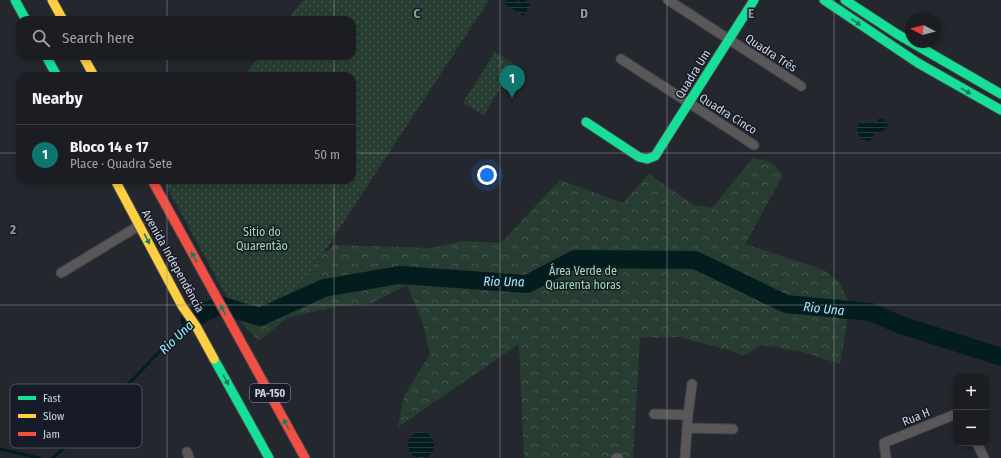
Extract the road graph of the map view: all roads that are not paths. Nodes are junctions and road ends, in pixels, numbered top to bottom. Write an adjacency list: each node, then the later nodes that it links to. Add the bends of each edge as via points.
1 (15, 0): 7 (main road)
2 (52, 0): 8 (main road)
3 (668, 0): 9 (street, Quadra Três)
4 (754, 0): 9 (main road, Quadra Um)
5 (824, 0): 18 (main road, one-way to 18, via 918,63)
6 (845, 0): 16 (main road, via 897,34)
7 (24, 16)
8 (61, 16)
9 (729, 40): 15 (street, Quadra Três); 17 (main road, Quadra Um)
10 (621, 59): 17 (street, Quadra Cinco)
11 (48, 60): 13 (main road)
12 (85, 60): 14 (main road)
13 (55, 72)
14 (92, 72)
15 (801, 86)
16 (1001, 94)
17 (688, 104): 19 (main road, Quadra Um, via 651,159 639,158); 20 (street, Quadra Cinco)
18 (1001, 110)
19 (586, 122)
20 (754, 145)
21 (117, 184): 23 (main road, Avenida Independência / PA-150)
22 (154, 184): 33 (main road, Avenida Independência / PA-150, one-way to 22)
23 (140, 225): 24 (street); 32 (main road, Avenida Independência / PA-150, one-way to 32, via 182,306)
24 (61, 273)
25 (692, 384): 27 (street)
26 (654, 414): 27 (street)
27 (688, 415): 29 (street)
28 (953, 415): 35 (street, Rua H, via 884,443)
29 (688, 428): 30 (street); 34 (street)
30 (733, 429)
31 (978, 446): 36 (street)
32 (269, 458)
33 (305, 458)
34 (685, 458)
35 (886, 458)
36 (984, 458)

